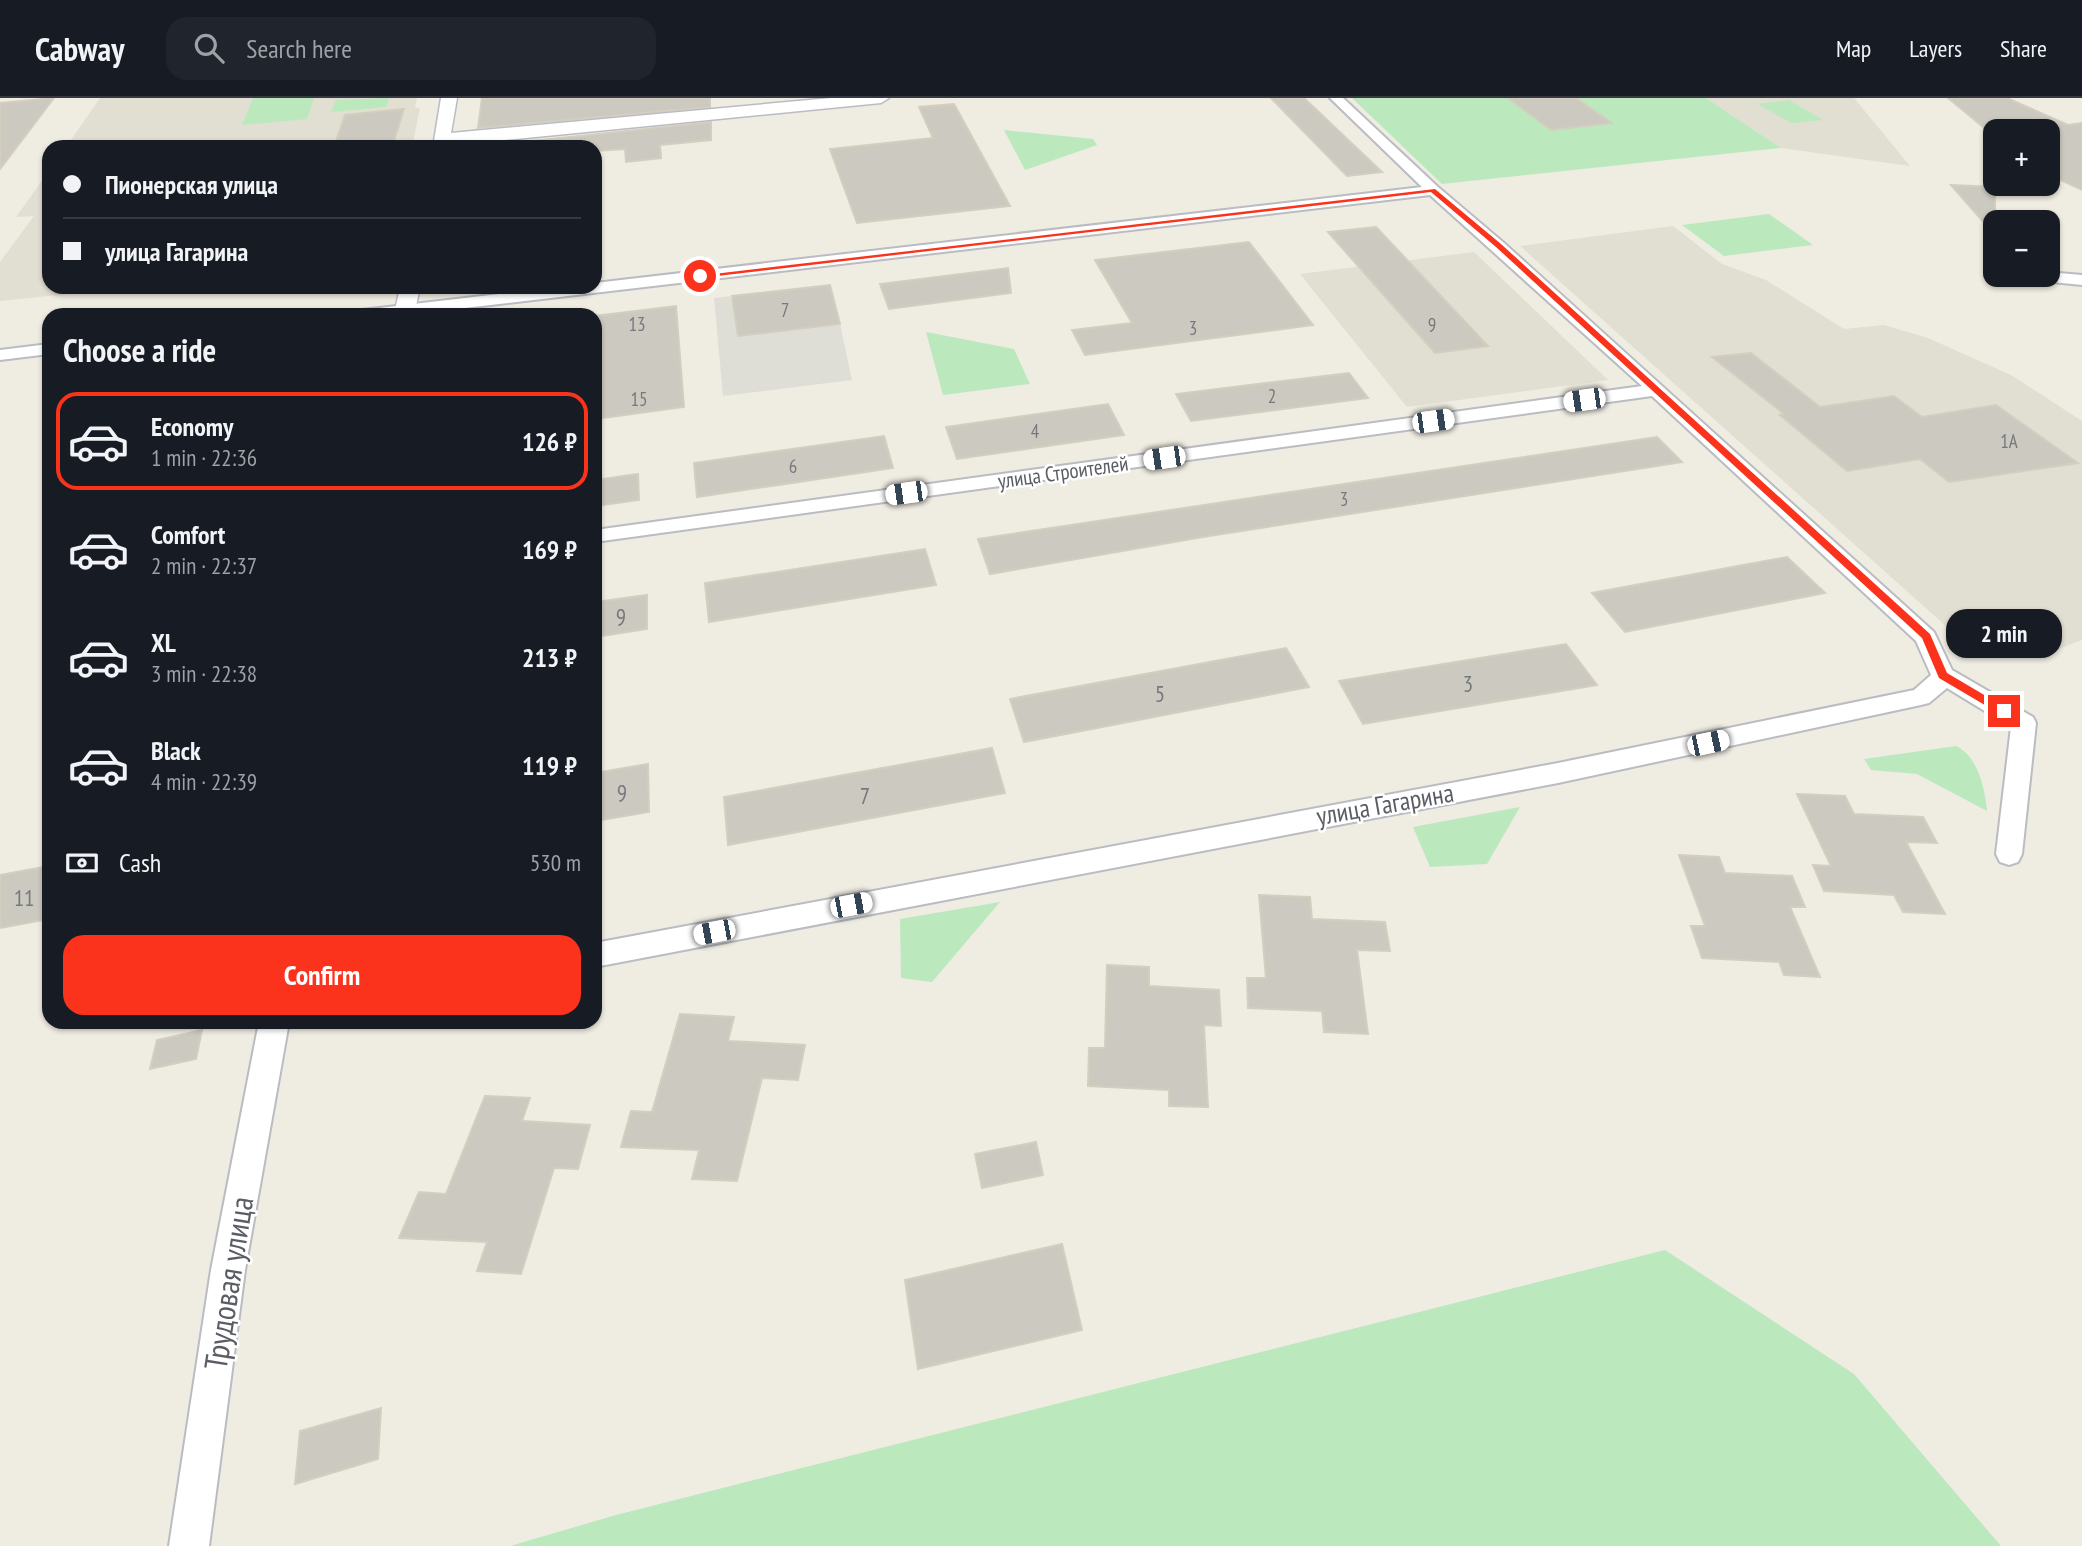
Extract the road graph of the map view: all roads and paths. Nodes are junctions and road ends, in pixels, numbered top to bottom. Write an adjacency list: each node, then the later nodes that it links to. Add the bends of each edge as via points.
1 (449, 98): 4 (street)
2 (874, 98): 5 (street)
3 (1336, 98): 6 (street)
4 (442, 140)
5 (471, 140)
6 (1433, 190): 9 (street); 14 (street)
7 (2060, 278): 8 (street)
8 (2082, 280)
9 (602, 289)
10 (564, 294): 11 (street)
11 (447, 308)
12 (42, 350): 13 (street)
13 (0, 355)
14 (1656, 390): 15 (street, улица Строителей); 16 (street, via 1926,637)
15 (602, 535)
16 (1943, 675): 17 (street, via 2024,723); 18 (street, улица Гагарина, via 1921,697 1681,748)
17 (2009, 854)
18 (602, 954)
19 (273, 1029): 20 (street, Трудовая улица, via 228,1270)
20 (189, 1546)

